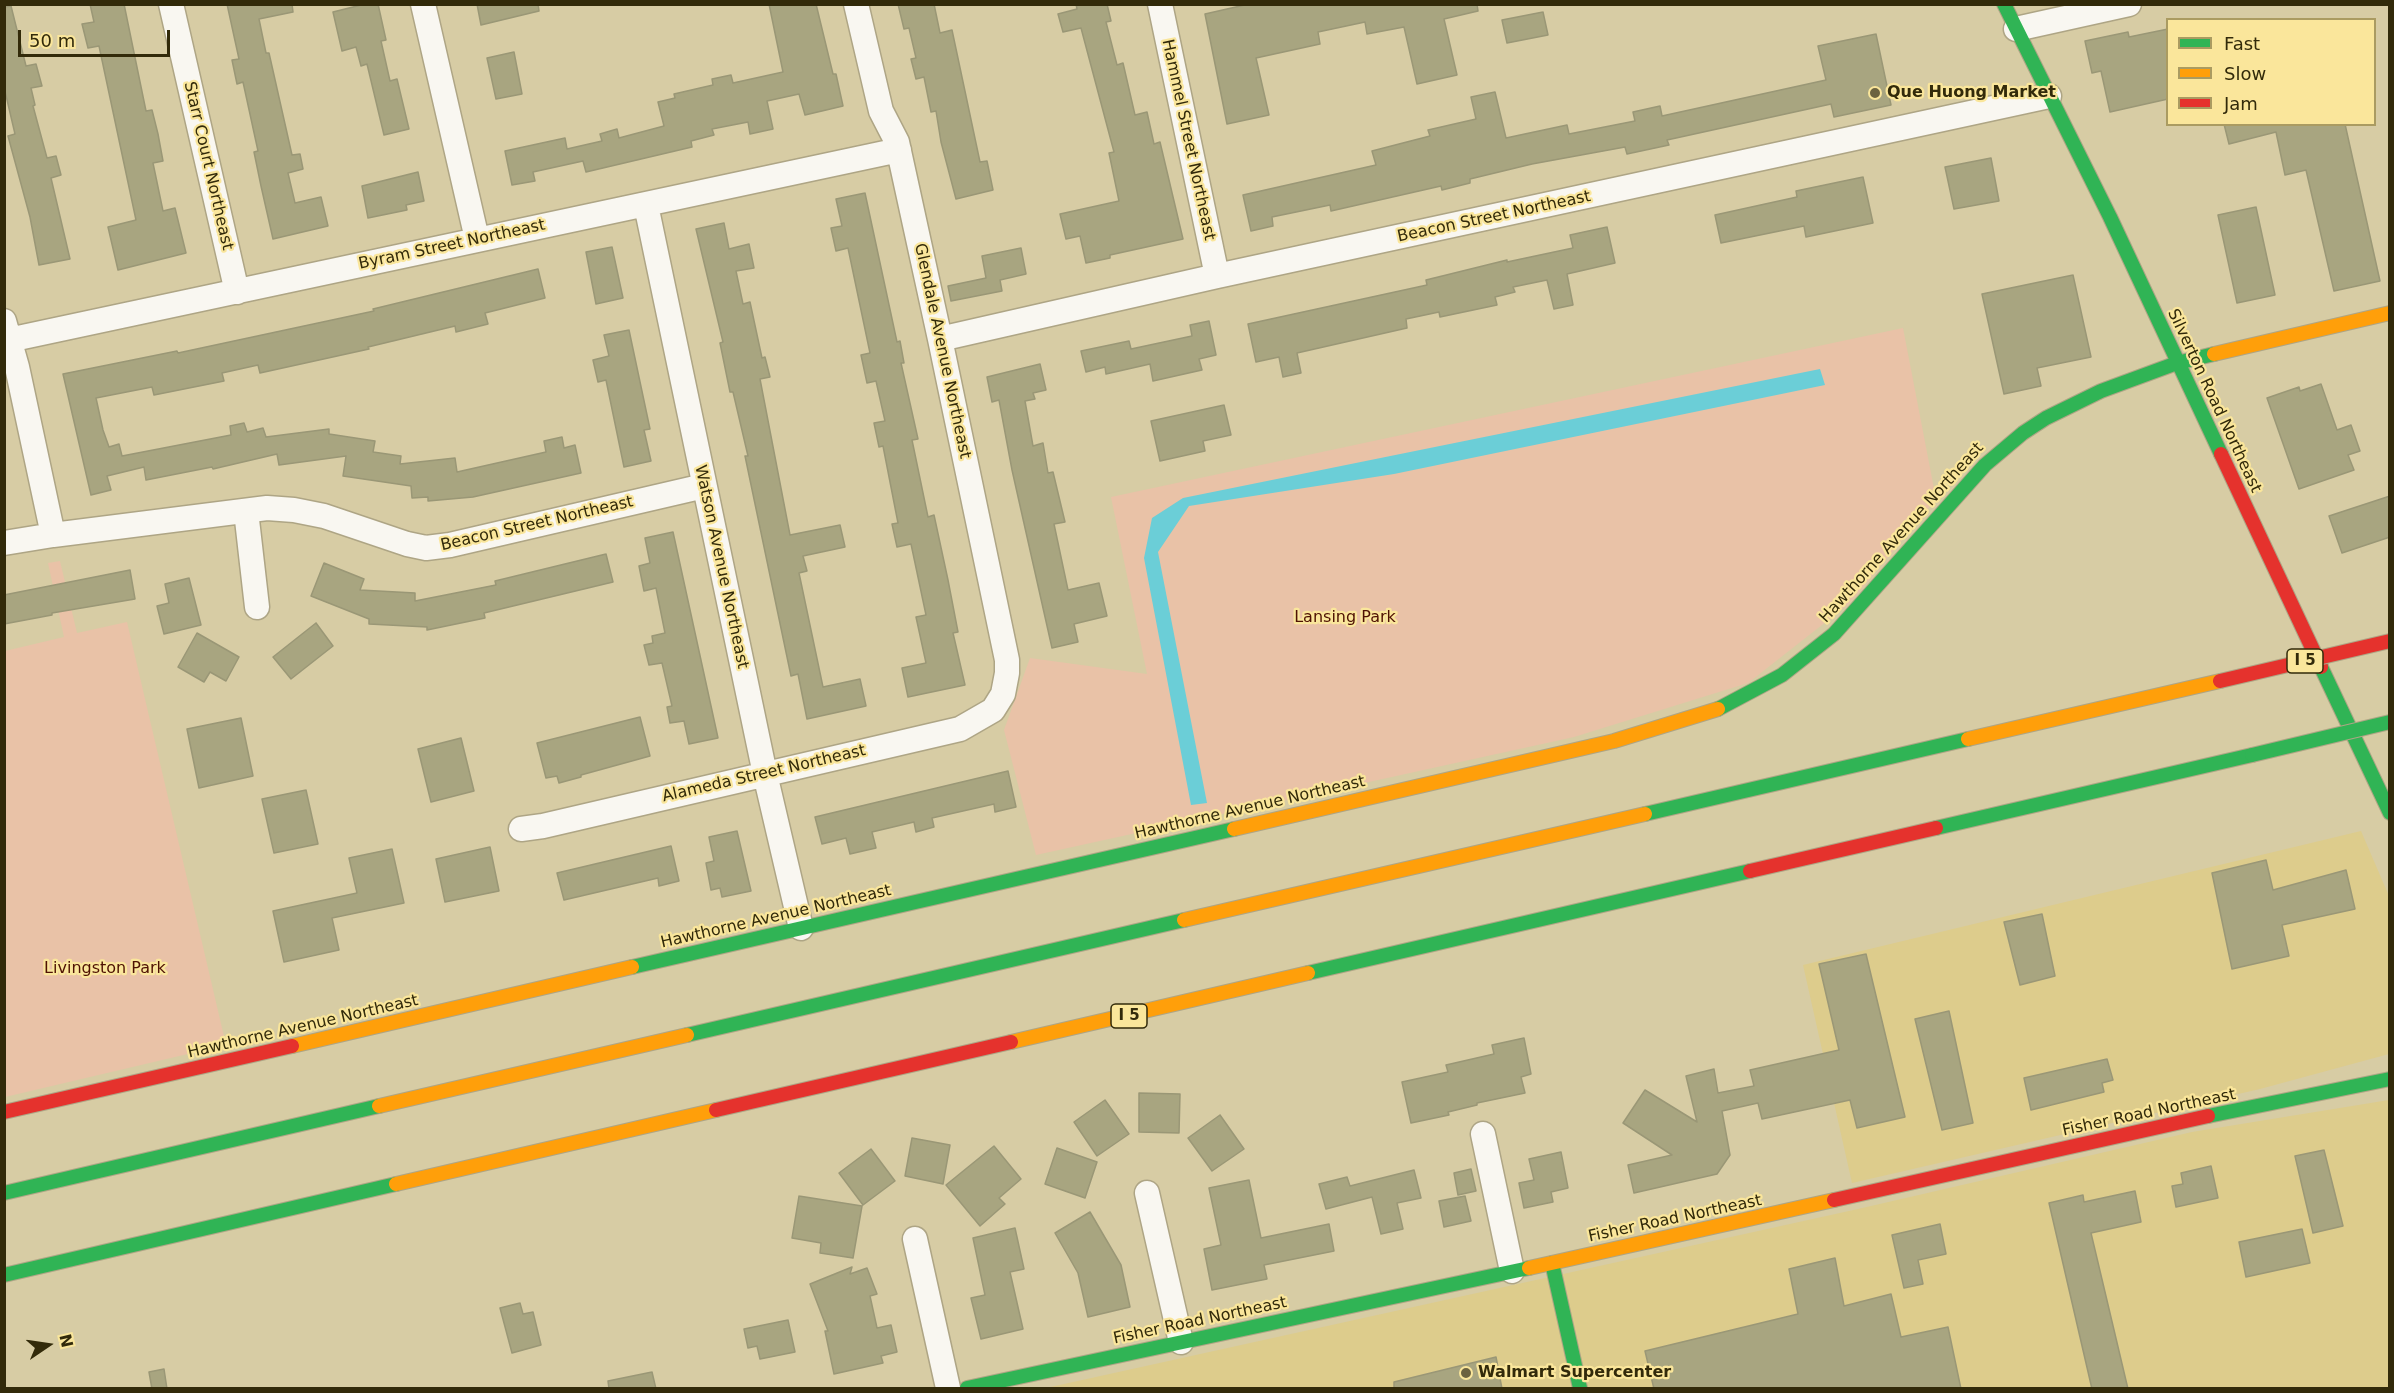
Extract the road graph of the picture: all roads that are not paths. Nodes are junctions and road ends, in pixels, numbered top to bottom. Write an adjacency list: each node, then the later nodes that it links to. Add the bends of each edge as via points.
1 (171, 4): 13 (street, Starr Court Northeast)
2 (423, 4): 11 (street)
3 (856, 4): 9 (street, Glendale Avenue Northeast, via 881,111)
4 (1160, 4): 12 (street, Hammel Street Northeast)
5 (2004, 4): 7 (main road, Silverton Road Northeast)
6 (2129, 4): 7 (street)
7 (2016, 29): 8 (main road, Silverton Road Northeast)
8 (2049, 96): 12 (street, Beacon Street Northeast); 17 (main road, Silverton Road Northeast)
9 (899, 150): 10 (street, Byram Street Northeast); 16 (street, Glendale Avenue Northeast)
10 (646, 205): 11 (street, Byram Street Northeast); 18 (street, Watson Avenue Northeast)
11 (477, 239): 13 (street, Byram Street Northeast)
12 (1217, 276): 16 (street, Beacon Street Northeast)
13 (237, 292): 15 (street, Byram Street Northeast)
14 (2390, 314): 17 (main road, Hawthorne Avenue Northeast)
15 (6, 334): 20 (street, via 17,367)
16 (940, 339): 24 (street, Glendale Avenue Northeast, via 1007,660)
17 (2177, 363): 27 (main road, Silverton Road Northeast); 29 (main road, Hawthorne Avenue Northeast, via 2101,391 2023,433 1985,465 1834,633 1782,675 1725,707 1614,741)
18 (704, 486): 19 (street, Beacon Street Northeast, via 426,548 294,510); 26 (street, Watson Avenue Northeast)
19 (246, 511): 20 (street, Beacon Street Northeast); 22 (street)
20 (53, 535): 21 (street, Beacon Street Northeast)
21 (4, 543)
22 (257, 607)
23 (2390, 641): 33 (main road, I 5, bridge)
24 (999, 701): 26 (street, Alameda Street Northeast, via 981,719 960,729)
25 (2390, 722): 38 (main road, I 5, bridge)
26 (765, 774): 28 (street, Alameda Street Northeast); 29 (street, Watson Avenue Northeast)
27 (2390, 813)
28 (521, 829)
29 (801, 928): 31 (main road, Hawthorne Avenue Northeast)
30 (2390, 1079): 36 (main road, Fisher Road Northeast, via 2142,1130)
31 (4, 1112)
32 (1483, 1134): 37 (street)
33 (4, 1193)
34 (1147, 1193): 39 (street)
35 (915, 1239): 40 (street)
36 (1552, 1263): 37 (main road, Fisher Road Northeast); 42 (main road)
37 (1512, 1271): 39 (main road, Fisher Road Northeast)
38 (4, 1275)
39 (1181, 1342): 41 (main road, Fisher Road Northeast)
40 (948, 1389)
41 (967, 1389)
42 (1580, 1389)

